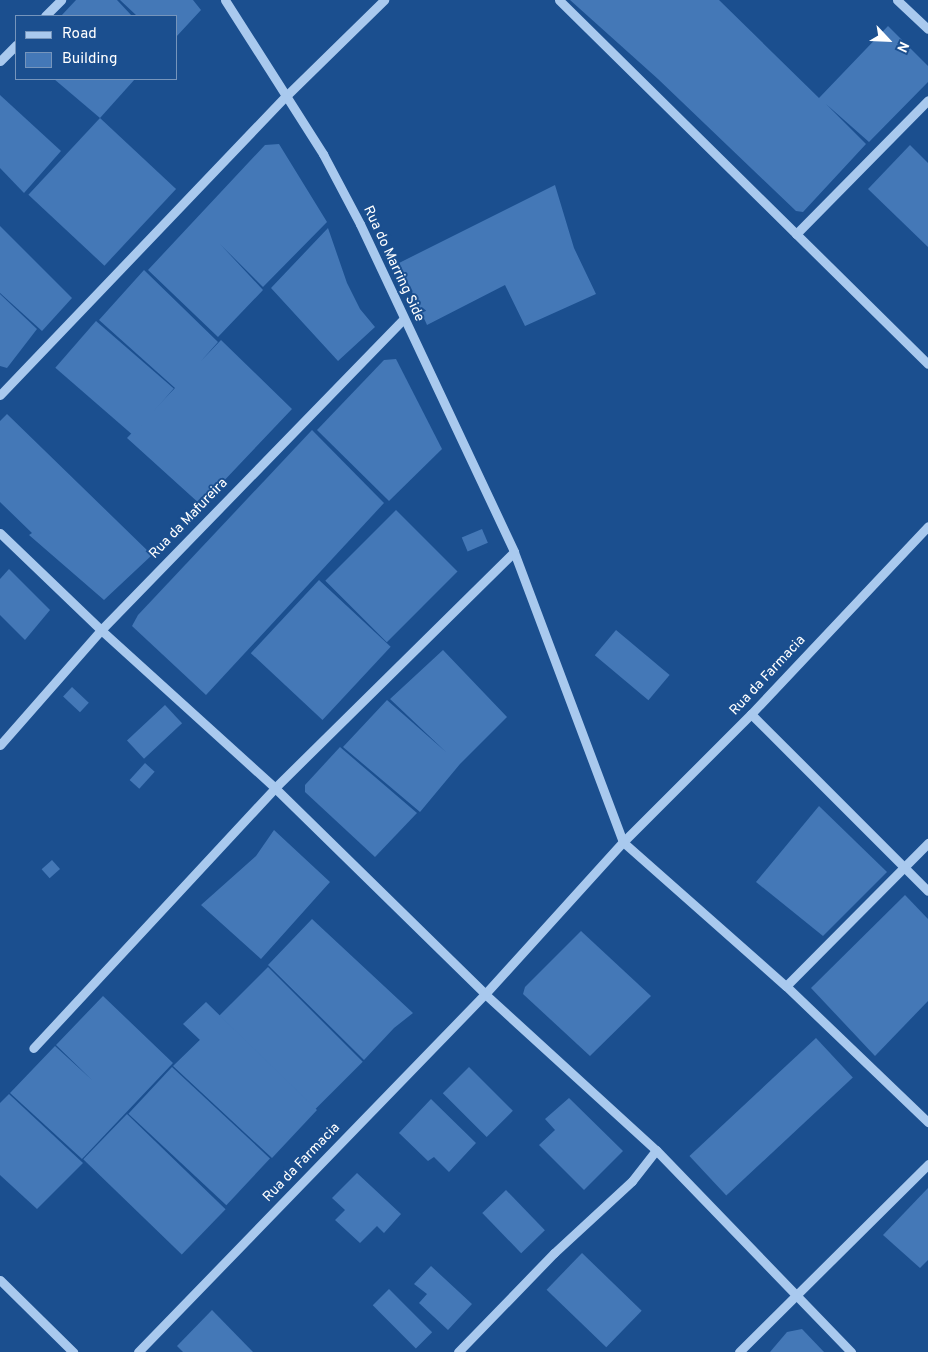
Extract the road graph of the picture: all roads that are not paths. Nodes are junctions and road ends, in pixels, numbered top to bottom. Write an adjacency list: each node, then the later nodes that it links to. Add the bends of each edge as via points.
1 (61, 0): 6 (street)
2 (225, 0): 10 (street, Rua do Marring Side)
3 (384, 0): 10 (street)
4 (559, 0): 12 (street)
5 (897, 0): 7 (street)
6 (46, 15)
7 (928, 29)
8 (15, 46): 9 (street)
9 (0, 61)
10 (284, 97): 13 (street, Rua do Marring Side, via 324,154); 15 (street)
11 (928, 100): 12 (street)
12 (796, 234): 14 (street)
13 (403, 319): 18 (street, Rua do Marring Side); 19 (street, Rua da Mafureira)
14 (928, 364)
15 (0, 395)
16 (928, 526): 20 (street, Rua da Farmacia)
17 (0, 533): 19 (street)
18 (514, 552): 22 (street); 23 (street, Rua do Marring Side)
19 (101, 630): 21 (street, Rua da Mafureira); 22 (street)
20 (751, 714): 23 (street, Rua da Farmacia); 25 (street)
21 (0, 745)
22 (275, 788): 28 (street); 29 (street)
23 (623, 842): 27 (street); 28 (street, Rua da Farmacia)
24 (928, 843): 25 (street)
25 (904, 867): 26 (street); 27 (street)
26 (928, 891)
27 (786, 986): 30 (street)
28 (485, 994): 31 (street); 36 (street, Rua da Farmacia)
29 (33, 1048)
30 (928, 1122)
31 (656, 1150): 34 (street); 37 (street, via 632,1181 554,1253)
32 (928, 1164): 34 (street)
33 (0, 1280): 35 (street)
34 (796, 1293): 38 (street); 39 (street)
35 (73, 1352)
36 (138, 1352)
37 (458, 1352)
38 (739, 1352)
39 (851, 1352)

